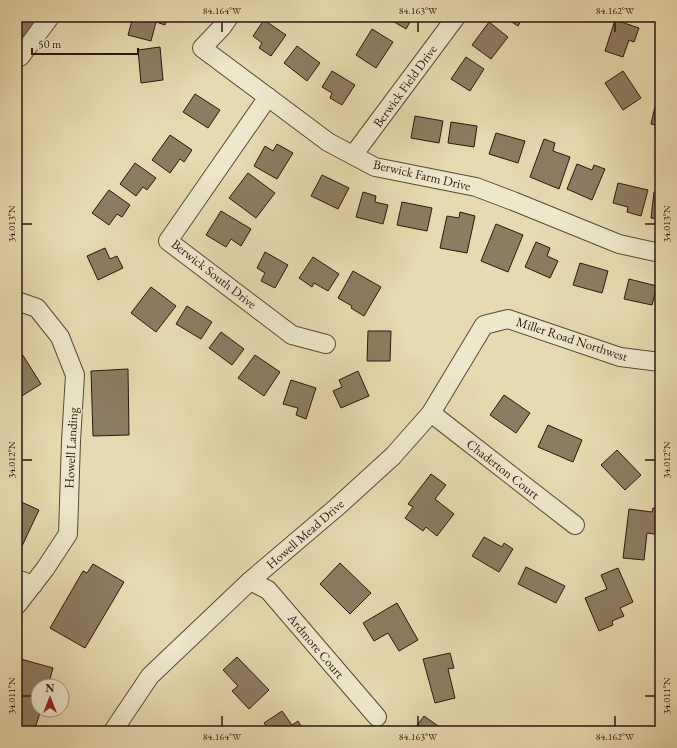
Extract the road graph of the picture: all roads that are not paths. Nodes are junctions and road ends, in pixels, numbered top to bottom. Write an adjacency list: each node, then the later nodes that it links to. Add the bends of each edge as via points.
1 (50, 17): 4 (street, via 20,57)
2 (229, 17): 5 (street, Berwick Farm Drive, via 202,48)
3 (456, 17): 6 (street, Berwick Field Drive)
4 (17, 54)
5 (268, 97): 6 (street, Berwick Farm Drive, via 328,142); 10 (street, Berwick South Drive, via 168,242 292,335)
6 (354, 154): 7 (street, Berwick Farm Drive, via 376,166 476,187 620,244)
7 (660, 253)
8 (17, 301): 15 (street, Howell Landing, via 37,308 60,337 75,375 68,534)
9 (484, 325): 11 (street, Miller Road Northwest, via 508,319 620,357); 12 (street, Howell Mead Drive)
10 (326, 344)
11 (660, 362)
12 (431, 413): 13 (street, Chaderton Court); 14 (street, Howell Mead Drive, via 393,456)
13 (575, 525)
14 (250, 581): 17 (street, Ardmore Court, via 268,590); 18 (street, Howell Mead Drive, via 150,676)
15 (25, 582): 16 (street, Howell Landing)
16 (17, 604)
17 (377, 718)
18 (113, 731)

